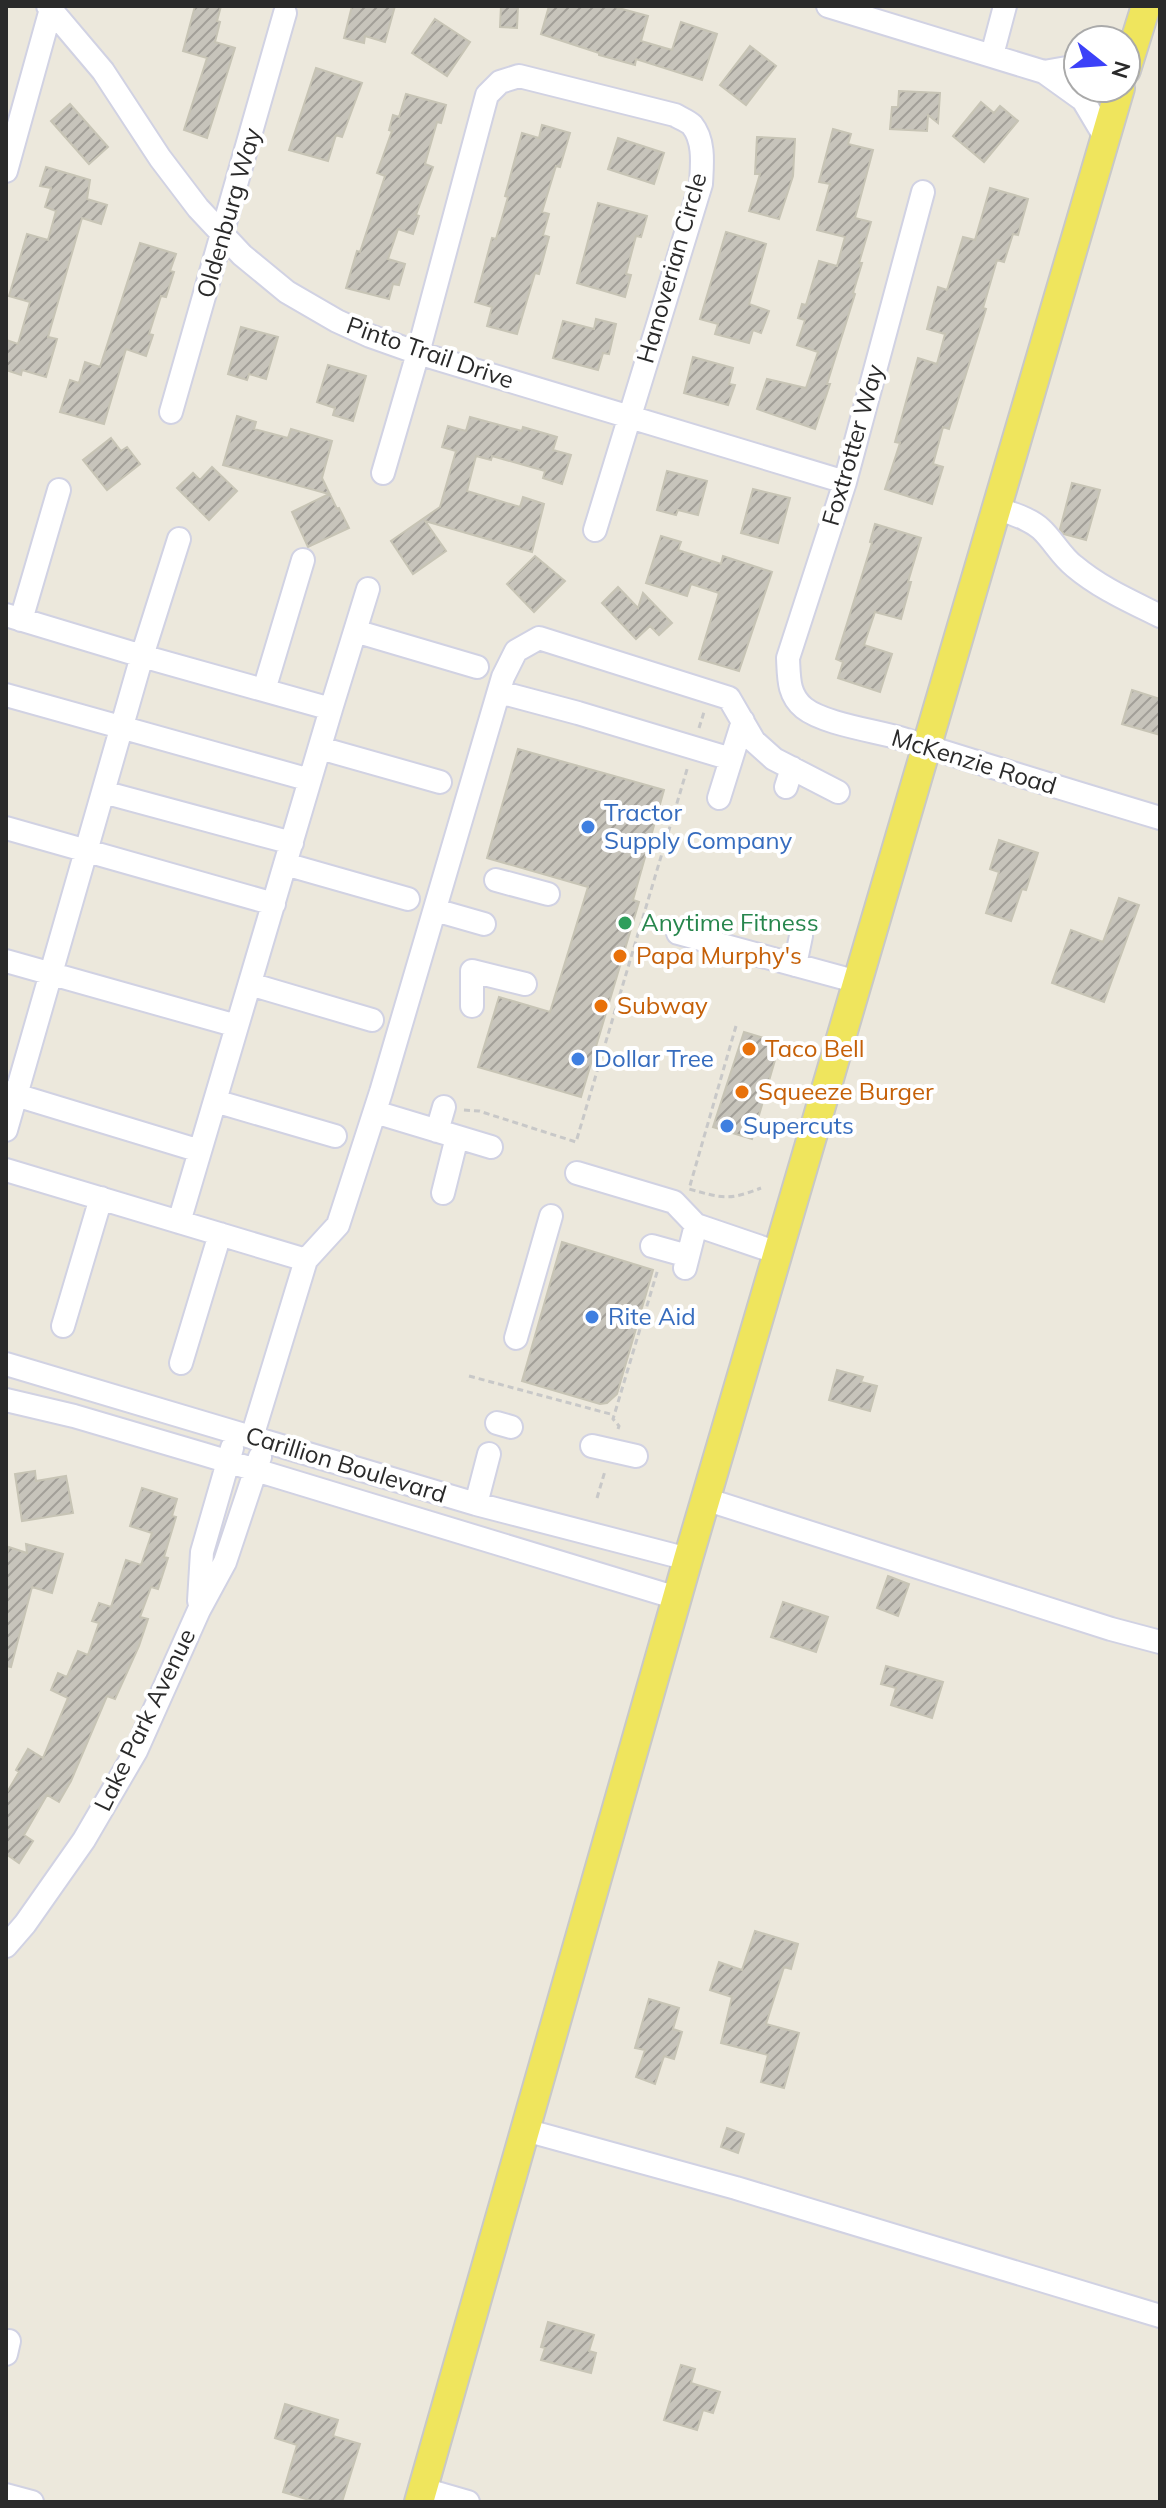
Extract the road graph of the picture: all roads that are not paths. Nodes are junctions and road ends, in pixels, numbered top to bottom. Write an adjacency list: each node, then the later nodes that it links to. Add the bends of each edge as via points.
1 (828, 6): 4 (street)
2 (1005, 6): 6 (street)
3 (50, 8): 11 (street); 13 (street, Pinto Trail Drive, via 103,71 160,158)
4 (851, 9): 6 (street)
5 (285, 13): 13 (street, Oldenburg Way)
6 (992, 55): 8 (street)
7 (1062, 69): 8 (street)
8 (1044, 72): 10 (street, via 1083,100)
9 (1115, 104): 10 (main road)
10 (1105, 137): 20 (main road)
11 (6, 171)
12 (923, 192): 18 (street, Foxtrotter Way)
13 (223, 236): 14 (street, Pinto Trail Drive, via 264,274 312,307); 15 (street, Oldenburg Way)
14 (418, 353): 16 (street, Pinto Trail Drive); 16 (street, Hanoverian Circle, via 487,95 500,82 519,76 675,115 691,124 698,138 701,184); 17 (street, Hanoverian Circle)
15 (171, 412)
16 (630, 417): 18 (street, Pinto Trail Drive); 21 (street, Hanoverian Circle)
17 (383, 473)
18 (845, 482): 33 (street, Foxtrotter Way, via 788,658)
19 (59, 490): 26 (street)
20 (997, 508): 25 (street, via 1031,521 1073,566); 37 (main road)
21 (595, 530)
22 (179, 539): 28 (street)
23 (303, 560): 30 (street)
24 (368, 589): 27 (street)
25 (1160, 616)
26 (14, 618): 28 (street)
27 (355, 631): 29 (street); 34 (street)
28 (142, 656): 30 (street); 36 (street)
29 (477, 667)
30 (264, 690): 34 (street)
31 (499, 692): 35 (street, via 516,651 539,638 729,698); 39 (street); 53 (street)
32 (6, 695): 36 (street)
33 (793, 697): 37 (street, McKenzie Road, via 806,710)
34 (331, 709): 38 (street)
35 (743, 721): 39 (street); 43 (street, via 754,741 789,778)
36 (121, 729): 40 (street); 42 (street)
37 (927, 747): 45 (street, McKenzie Road); 60 (main road)
38 (320, 748): 40 (street); 41 (street)
39 (731, 759): 44 (street)
40 (310, 780): 48 (street)
41 (440, 782)
42 (103, 792): 47 (street); 48 (street)
43 (838, 792)
44 (719, 798)
45 (1160, 818)
46 (6, 828): 47 (street)
47 (87, 851): 52 (street); 59 (street)
48 (288, 854): 51 (street); 52 (street)
49 (496, 880): 50 (street)
50 (548, 894)
51 (408, 899)
52 (274, 904): 61 (street)
53 (435, 910): 54 (street); 69 (street)
54 (484, 924)
55 (678, 933): 58 (street)
56 (801, 936): 58 (street)
57 (6, 961): 59 (street)
58 (795, 965): 60 (street)
59 (52, 974): 65 (street); 66 (street)
60 (858, 982): 84 (main road)
61 (250, 984): 64 (street); 65 (street)
62 (525, 984): 63 (street, via 472,971)
63 (472, 1006)
64 (372, 1020)
65 (237, 1026): 67 (street)
66 (11, 1093): 70 (street); 74 (street)
67 (215, 1101): 72 (street); 74 (street)
68 (444, 1107): 71 (street)
69 (375, 1112): 71 (street); 85 (street, via 338,1225)
70 (6, 1130)
71 (447, 1134): 73 (street); 77 (street)
72 (335, 1136)
73 (491, 1147)
74 (200, 1151): 80 (street)
75 (6, 1170): 78 (street)
76 (577, 1173): 81 (street, via 604,1174 658,1190)
77 (443, 1193)
78 (101, 1198): 80 (street); 86 (street)
79 (551, 1216): 87 (street)
80 (179, 1222): 82 (street)
81 (696, 1225): 83 (street, via 686,1262); 84 (street)
82 (220, 1234): 85 (street); 88 (street)
83 (658, 1248)
84 (778, 1253): 97 (main road)
85 (306, 1260): 91 (street)
86 (63, 1326)
87 (516, 1338)
88 (181, 1363)
89 (6, 1364): 91 (street, Carillion Boulevard)
90 (6, 1400): 95 (street, Carillion Boulevard)
91 (251, 1437): 95 (street, Lake Park Avenue); 96 (street, Lake Park Avenue); 98 (street, Carillion Boulevard)
92 (602, 1448): 94 (street)
93 (489, 1454): 98 (street)
94 (636, 1456)
95 (228, 1461): 96 (street, Carillion Boulevard); 101 (street, Lake Park Avenue, via 202,1552)
96 (256, 1470): 100 (street, Carillion Boulevard); 101 (street, Lake Park Avenue, via 225,1562)
97 (705, 1499): 99 (main road); 102 (street)
98 (476, 1504): 99 (street, Carillion Boulevard)
99 (688, 1559): 100 (main road)
100 (677, 1598): 104 (main road)
101 (199, 1610): 103 (street, Lake Park Avenue, via 112,1795)
102 (1160, 1642)
103 (6, 1946)
104 (525, 2130): 105 (street); 107 (main road)
105 (1160, 2316)
106 (6, 2495): 108 (street)
107 (421, 2495): 109 (street)
108 (32, 2502)
109 (468, 2502)

